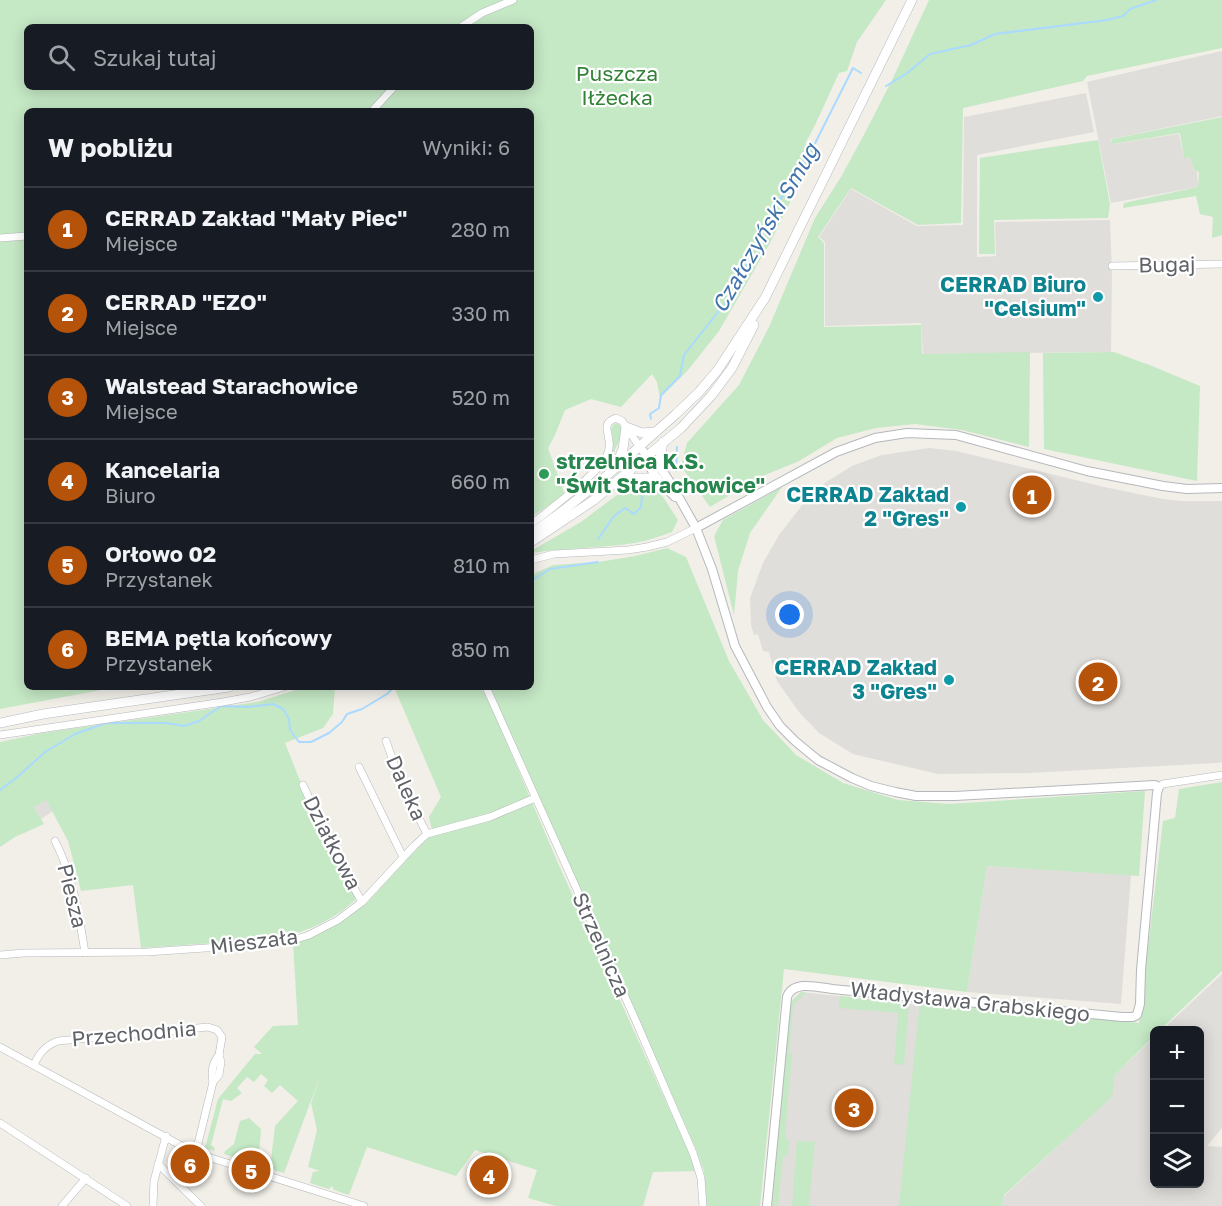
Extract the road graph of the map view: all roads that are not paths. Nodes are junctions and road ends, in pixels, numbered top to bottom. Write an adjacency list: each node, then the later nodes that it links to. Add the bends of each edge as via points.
1 (513, 0): 3 (street)
2 (912, 0): 10 (main road)
3 (466, 24)
4 (391, 90): 5 (street)
5 (375, 108)
6 (24, 236): 7 (street)
7 (0, 238)
8 (1222, 264): 9 (street, Bugaj)
9 (1112, 266)
10 (762, 303): 12 (main road, via 717,371); 13 (main road, via 732,368 697,412)
11 (627, 427): 12 (main road); 14 (street); 16 (main road); 20 (street, via 616,418 608,422 609,445 601,465)
12 (654, 432): 14 (main road)
13 (663, 442): 15 (main road); 17 (main road)
14 (639, 446): 15 (street); 16 (main road)
15 (647, 456): 17 (street, via 656,461); 18 (main road)
16 (614, 468): 22 (main road)
17 (659, 474): 18 (main road); 21 (street, via 673,487)
18 (619, 480): 23 (main road)
19 (1222, 488): 21 (street, via 1163,486 1087,471 956,435 907,433 875,438 842,450)
20 (534, 522)
21 (696, 528): 24 (street, via 647,547 554,554); 34 (street, via 732,638 759,693 780,726 825,764 871,786 906,795)
22 (534, 532)
23 (534, 540)
24 (534, 559)
25 (208, 690): 28 (main road)
26 (274, 690): 29 (street, via 223,702)
27 (487, 690): 35 (street, Strzelnicza)
28 (0, 723)
29 (0, 735)
30 (386, 741): 36 (street, Daleka, via 401,783)
31 (359, 767): 38 (street)
32 (1222, 775): 34 (street)
33 (303, 785): 39 (street, Działkowa)
34 (1160, 787): 56 (street, Władysława Grabskiego, via 1137,1015 1122,1017 806,986 792,988 787,995)
35 (535, 798): 36 (street, Mieszała, via 490,817); 55 (street, Strzelnicza, via 693,1153 701,1178)
36 (427, 834): 38 (street, Mieszała)
37 (55, 841): 40 (street, Piesza, via 72,885)
38 (403, 857): 39 (street, Mieszała)
39 (362, 902): 40 (street, Mieszała, via 320,930 290,941)
40 (85, 953): 41 (street, Mieszała)
41 (0, 955)
42 (0, 1047): 43 (street)
43 (34, 1065): 45 (street); 46 (street, Przechodnia, via 38,1056 58,1041 217,1029 222,1036 219,1056 214,1060 213,1082)
44 (0, 1123): 48 (street)
45 (166, 1136): 46 (street); 47 (street)
46 (196, 1152): 49 (street)
47 (158, 1164): 52 (street); 53 (street)
48 (86, 1178): 50 (street); 51 (street)
49 (352, 1204): 54 (street)
50 (62, 1206)
51 (127, 1206)
52 (153, 1206)
53 (201, 1206)
54 (364, 1206)
55 (703, 1206)
56 (767, 1206)

